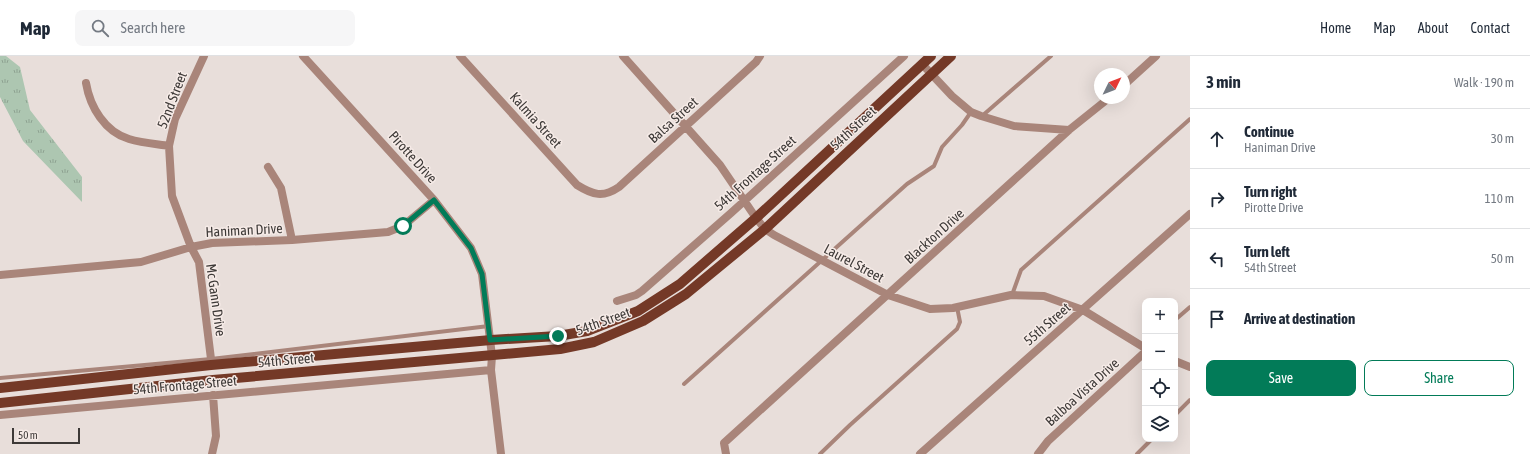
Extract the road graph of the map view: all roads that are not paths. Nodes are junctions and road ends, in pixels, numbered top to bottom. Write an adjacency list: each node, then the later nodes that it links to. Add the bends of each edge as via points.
1 (204, 56): 21 (street, 52nd Street, via 176,119)
2 (303, 56): 24 (street, Pirotte Drive)
3 (460, 56): 23 (street, Kalmia Street, via 577,185 588,192)
4 (623, 56): 19 (street, Laurel Street)
5 (760, 56): 19 (street, Balsa Street)
6 (904, 56): 25 (street, 54th Frontage Street)
7 (931, 56): 11 (main road, 54th Street)
8 (951, 56): 12 (main road, 54th Street)
9 (1051, 56): 17 (lane)
10 (1156, 56): 13 (street)
11 (922, 64): 12 (street); 27 (main road, 54th Street)
12 (931, 74): 16 (street); 28 (main road, 54th Street)
13 (1130, 80)
14 (86, 83): 21 (street, via 95,111 113,131 129,139)
15 (1102, 104): 20 (street, Blackton Drive)
16 (971, 112): 17 (street); 31 (lane, via 942,147 934,166 907,184)
17 (981, 116): 20 (street, via 1014,126)
18 (1190, 119): 34 (lane, via 1021,270)
19 (686, 126): 23 (street, Balsa Street, via 620,187); 25 (street, Laurel Street, via 720,165)
20 (1069, 130): 33 (street, Blackton Drive)
21 (170, 146): 30 (street, 52nd Street, via 172,196)
22 (268, 167): 29 (street, via 281,188)
23 (599, 194)
24 (434, 200): 29 (street, Haniman Drive, via 403,226 388,232); 40 (street, Pirotte Drive, via 471,248 482,274)
25 (743, 201): 27 (street, Laurel Street); 35 (street, 54th Frontage Street, via 642,291)
26 (1190, 214): 38 (street, 55th Street)
27 (756, 218): 28 (street, Laurel Street); 41 (main road, 54th Street, via 680,284 638,311 587,331 558,336)
28 (765, 229): 31 (street, Laurel Street); 44 (main road, 54th Street, via 686,294 643,321 587,343 560,349)
29 (292, 240): 30 (street, Haniman Drive, via 212,243)
30 (191, 247): 32 (street, Haniman Drive, via 141,262); 45 (street, Mc Gann Drive, via 199,262)
31 (822, 261): 33 (street, Laurel Street); 50 (lane)
32 (0, 272)
33 (888, 295): 36 (street, Laurel Street, via 930,309); 60 (street, Blackton Drive, via 724,444)
34 (1011, 295): 36 (street, Laurel Street); 38 (street, Laurel Street, via 1044,296)
35 (617, 301)
36 (957, 307): 61 (lane, via 960,322 957,329)
37 (1190, 307): 39 (lane)
38 (1083, 310): 42 (street, Laurel Street); 62 (street, 55th Street)
39 (1178, 317)
40 (489, 326): 41 (street, Pirotte Drive); 45 (lane, 54th Frontage Street)
41 (490, 340): 44 (street, Pirotte Drive); 51 (main road, 54th Street)
42 (1142, 346)
43 (1142, 349): 63 (street, Balboa Vista Drive, via 1048,441)
44 (492, 356): 48 (street, Pirotte Drive); 54 (main road, 54th Street, via 213,380)
45 (211, 359): 49 (lane, 54th Frontage Street)
46 (1178, 362): 47 (street)
47 (1190, 367)
48 (491, 370): 52 (street, 54th Frontage Street); 59 (street, Pirotte Drive)
49 (0, 378)
50 (684, 384)
51 (0, 388)
52 (213, 395): 56 (street, 54th Frontage Street); 58 (street, via 216,436)
53 (1190, 400): 55 (lane)
54 (0, 404)
55 (1178, 413)
56 (0, 415)
57 (1149, 442): 64 (lane)
58 (212, 454)
59 (501, 454)
60 (726, 454)
61 (820, 454)
62 (920, 454)
63 (1038, 454)
64 (1137, 454)

